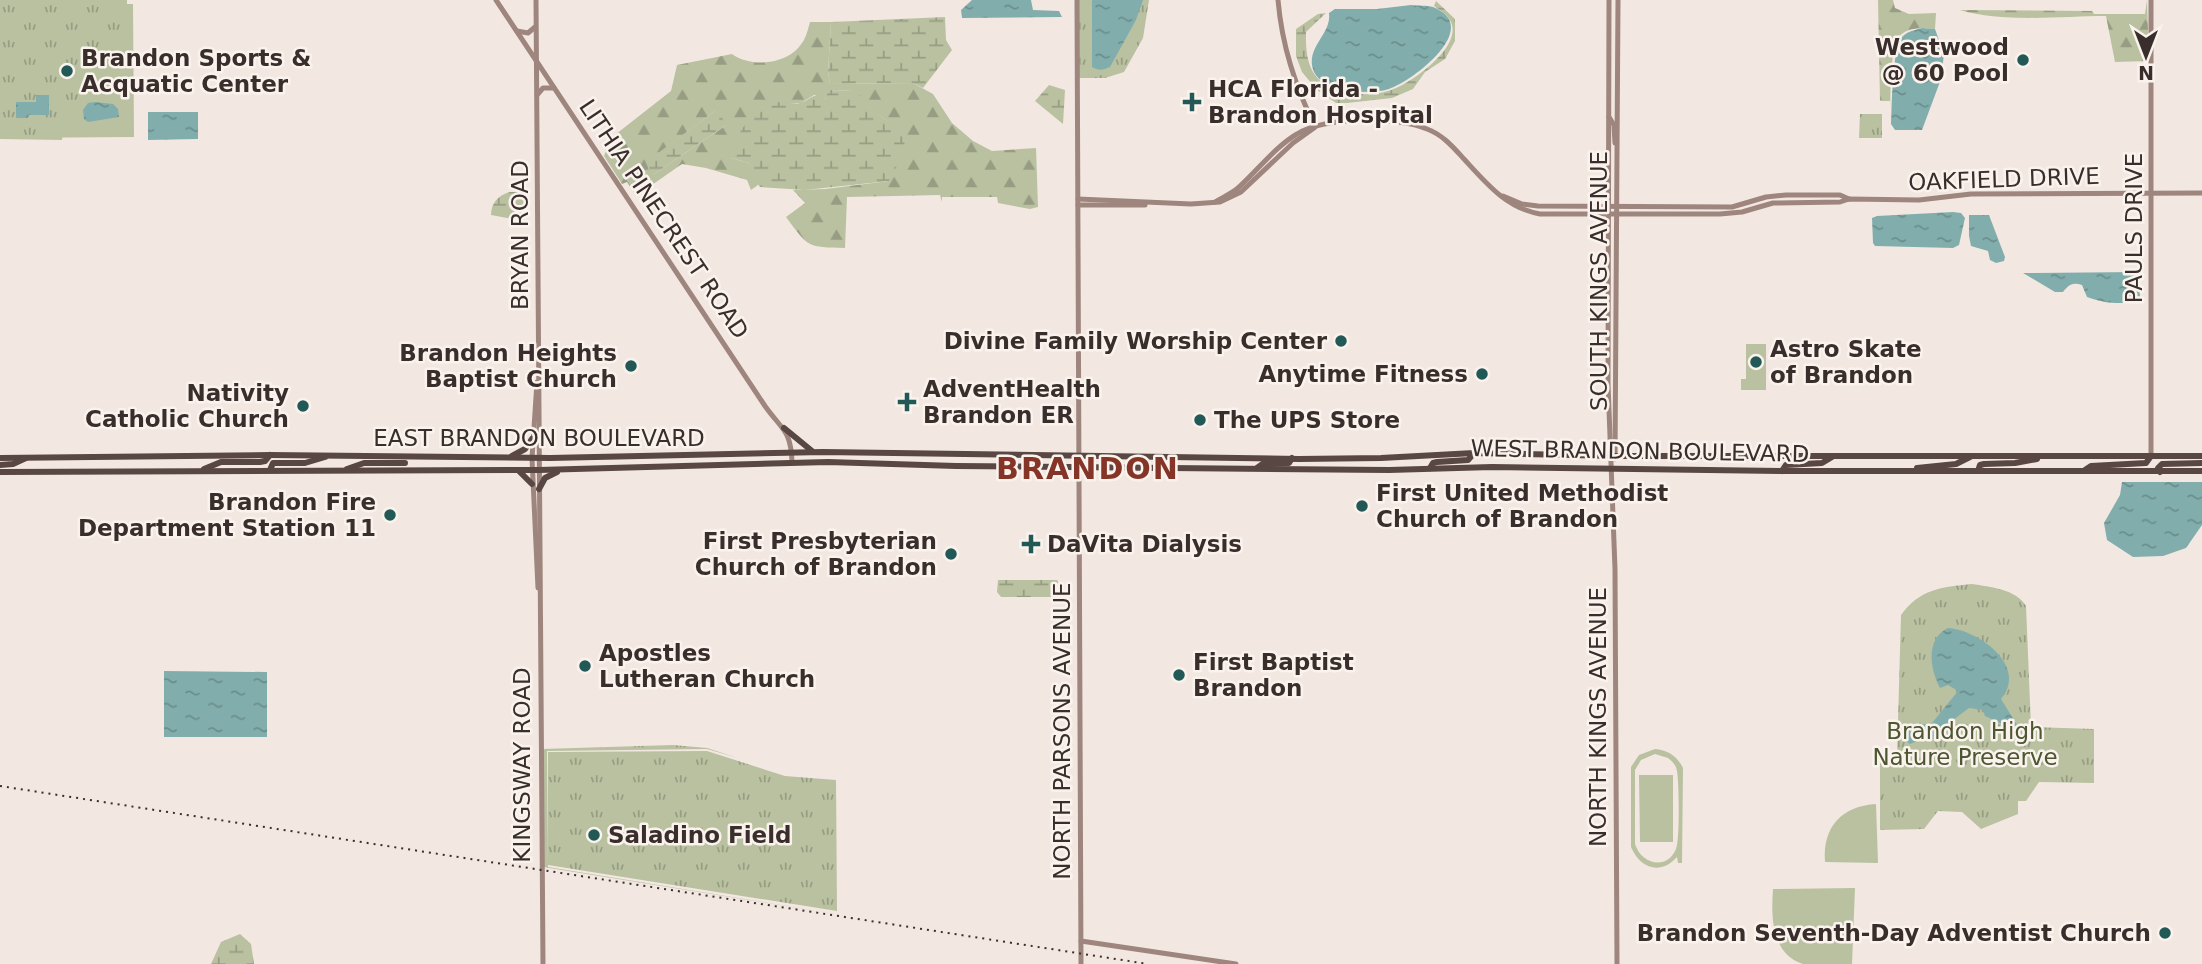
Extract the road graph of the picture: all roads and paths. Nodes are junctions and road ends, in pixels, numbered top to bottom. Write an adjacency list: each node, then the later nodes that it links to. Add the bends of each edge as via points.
1 (496, 0): 9 (street, LITHIA PINECREST ROAD)
2 (536, 0): 8 (street, BRYAN ROAD)
3 (1077, 0): 20 (street, NORTH PARSONS AVENUE)
4 (1278, 0): 14 (street, via 1290,68)
5 (1609, 0): 13 (street, SOUTH KINGS AVENUE)
6 (1618, 0): 15 (street, SOUTH KINGS AVENUE)
7 (2151, 0): 18 (street, PAULS DRIVE)
8 (536, 24): 9 (street, via 529,33); 10 (street, BRYAN ROAD)
9 (514, 28): 10 (street, LITHIA PINECREST ROAD)
10 (536, 61): 11 (street, LITHIA PINECREST ROAD); 12 (street, BRYAN ROAD)
11 (555, 89): 12 (street, via 545,87); 26 (street, LITHIA PINECREST ROAD)
12 (537, 95): 25 (street, BRYAN ROAD)
13 (1609, 117): 15 (street, via 1614,125); 21 (street, SOUTH KINGS AVENUE)
14 (1315, 127): 16 (street, OAKFIELD DRIVE, via 1381,121 1418,125 1444,138); 20 (street, OAKFIELD DRIVE, via 1294,135 1270,161 1215,202)
15 (1618, 174): 22 (street, SOUTH KINGS AVENUE)
16 (1496, 193): 21 (street, OAKFIELD DRIVE, via 1535,206); 23 (street, OAKFIELD DRIVE, via 1512,205 1536,213)
17 (2202, 193): 18 (street, OAKFIELD DRIVE)
18 (2151, 194): 19 (street, OAKFIELD DRIVE); 38 (street, PAULS DRIVE)
19 (1849, 199): 22 (street, OAKFIELD DRIVE, via 1779,195 1732,207); 24 (street, OAKFIELD DRIVE, via 1773,203 1731,214)
20 (1078, 202): 33 (street, NORTH PARSONS AVENUE)
21 (1609, 206): 22 (street, OAKFIELD DRIVE); 23 (street, SOUTH KINGS AVENUE)
22 (1618, 206): 24 (street, SOUTH KINGS AVENUE)
23 (1609, 214): 24 (street, OAKFIELD DRIVE); 34 (street, SOUTH KINGS AVENUE)
24 (1618, 214): 34 (street, SOUTH KINGS AVENUE)
25 (538, 372): 27 (street); 44 (street, BRYAN ROAD)
26 (784, 428): 28 (street, LITHIA PINECREST ROAD); 29 (highway)
27 (532, 439): 41 (highway, via 525,449); 44 (street)
28 (792, 452): 29 (highway, EAST BRANDON BOULEVARD); 44 (highway, EAST BRANDON BOULEVARD); 47 (street, LITHIA PINECREST ROAD)
29 (814, 452): 33 (highway, EAST BRANDON BOULEVARD)
30 (1474, 453): 34 (highway, WEST BRANDON BOULEVARD); 46 (highway, WEST BRANDON BOULEVARD); 54 (highway, via 1468,460 1437,462)
31 (270, 455): 32 (highway, EAST BRANDON BOULEVARD); 40 (highway, EAST BRANDON BOULEVARD); 56 (highway, via 265,461 221,462)
32 (327, 456): 41 (highway, EAST BRANDON BOULEVARD); 57 (highway, via 305,463 274,463)
33 (1078, 456): 45 (highway, WEST BRANDON BOULEVARD); 51 (street, NORTH PARSONS AVENUE)
34 (1612, 456): 35 (highway, WEST BRANDON BOULEVARD); 55 (street, SOUTH KINGS AVENUE)
35 (1833, 456): 36 (highway, WEST BRANDON BOULEVARD); 62 (highway, via 1822,463 1786,465)
36 (1873, 456): 42 (highway, WEST BRANDON BOULEVARD); 63 (highway)
37 (2057, 456): 38 (highway, WEST BRANDON BOULEVARD); 42 (highway, WEST BRANDON BOULEVARD); 65 (highway, via 1984,464)
38 (2151, 456): 39 (highway, WEST BRANDON BOULEVARD); 66 (highway, via 2146,463 2091,466)
39 (2202, 456)
40 (28, 457): 43 (highway, EAST BRANDON BOULEVARD); 50 (highway)
41 (507, 457): 44 (highway, EAST BRANDON BOULEVARD)
42 (1970, 457): 64 (highway, via 1956,464)
43 (0, 458)
44 (536, 458): 60 (street, KINGSWAY ROAD)
45 (1256, 458): 46 (highway, WEST BRANDON BOULEVARD); 52 (highway, via 1252,464)
46 (1292, 458): 53 (highway, via 1289,463 1264,463)
47 (792, 462): 51 (highway, EAST BRANDON BOULEVARD); 61 (highway, EAST BRANDON BOULEVARD)
48 (405, 463): 58 (highway, via 364,463)
49 (2202, 463): 69 (highway, via 2162,464)
50 (0, 465)
51 (1078, 466): 52 (highway, WEST BRANDON BOULEVARD); 73 (street, NORTH PARSONS AVENUE)
52 (1227, 468): 53 (highway, WEST BRANDON BOULEVARD)
53 (1257, 468): 54 (highway, WEST BRANDON BOULEVARD)
54 (1430, 468): 55 (highway, WEST BRANDON BOULEVARD)
55 (1613, 469): 62 (highway, WEST BRANDON BOULEVARD); 77 (street, NORTH KINGS AVENUE)
56 (202, 470): 57 (highway, EAST BRANDON BOULEVARD); 68 (highway, EAST BRANDON BOULEVARD)
57 (270, 470): 58 (highway, EAST BRANDON BOULEVARD)
58 (345, 470): 59 (highway, EAST BRANDON BOULEVARD)
59 (517, 470): 60 (highway, EAST BRANDON BOULEVARD); 70 (highway)
60 (535, 470): 61 (highway, EAST BRANDON BOULEVARD); 70 (street, KINGSWAY ROAD); 71 (street, KINGSWAY ROAD)
61 (561, 470): 71 (highway, via 545,478)
62 (1782, 471): 63 (highway, WEST BRANDON BOULEVARD)
63 (1870, 471): 64 (highway, WEST BRANDON BOULEVARD)
64 (1905, 471): 65 (highway, WEST BRANDON BOULEVARD)
65 (1978, 471): 66 (highway, WEST BRANDON BOULEVARD)
66 (2084, 471): 69 (highway, WEST BRANDON BOULEVARD)
67 (2202, 471): 69 (highway, WEST BRANDON BOULEVARD)
68 (0, 472)
69 (2160, 472)
70 (532, 484): 72 (street, KINGSWAY ROAD)
71 (539, 489): 72 (street, KINGSWAY ROAD)
72 (540, 599): 74 (street, KINGSWAY ROAD)
73 (1081, 941): 75 (street, NORTH PARSONS AVENUE); 76 (street)
74 (541, 964)
75 (1081, 964)
76 (1236, 964)
77 (1617, 964)

